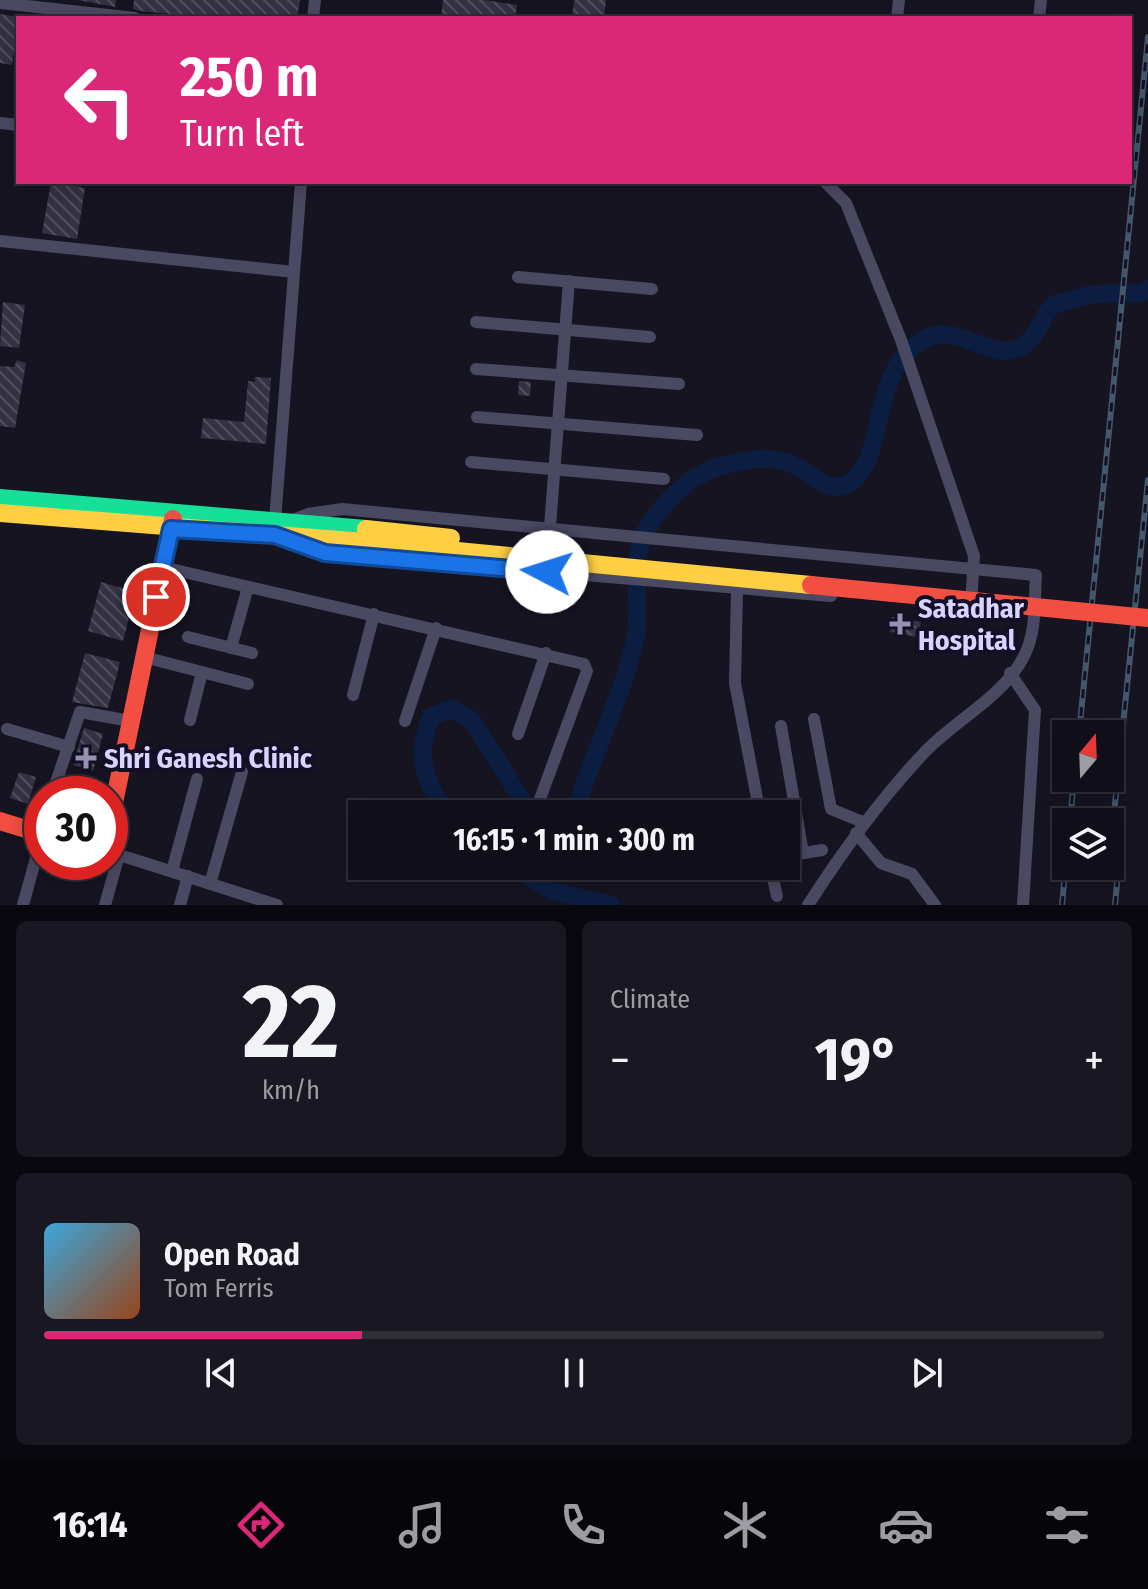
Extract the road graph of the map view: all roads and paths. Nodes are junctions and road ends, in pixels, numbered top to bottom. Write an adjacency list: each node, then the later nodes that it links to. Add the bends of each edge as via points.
1 (0, 3): 2 (street)
2 (117, 16)
3 (301, 184): 6 (street)
4 (827, 184): 29 (street, via 846,203 901,340)
5 (0, 241): 6 (street)
6 (294, 272): 25 (street)
7 (518, 277): 8 (street)
8 (569, 281): 9 (street); 11 (street)
9 (652, 289)
10 (476, 322): 11 (street)
11 (565, 330): 12 (street); 14 (street)
12 (650, 337)
13 (476, 369): 14 (street)
14 (561, 376): 15 (street); 17 (street)
15 (679, 384)
16 (477, 417): 17 (street)
17 (558, 423): 18 (street); 20 (street)
18 (697, 435)
19 (471, 462): 20 (street)
20 (554, 470): 21 (street); 26 (street)
21 (664, 479)
22 (0, 498): 24 (main road)
23 (0, 513): 24 (main road)
24 (172, 521): 25 (main road); 28 (main road)
25 (279, 526): 26 (street, via 308,514 342,509); 27 (main road); 30 (street, via 325,553)
26 (549, 529): 29 (street); 30 (street)
27 (366, 535): 34 (main road, bridge); 37 (main road, bridge)
28 (162, 567): 31 (street); 43 (main road)
29 (975, 569): 33 (street); 35 (street, via 1036,575)
30 (547, 572): 32 (street)
31 (248, 587): 36 (street); 40 (street)
32 (737, 590): 33 (street); 61 (street, via 735,683)
33 (971, 605): 35 (street)
34 (1148, 608)
35 (1034, 611): 45 (street, via 1022,660)
36 (374, 614): 38 (street); 47 (street)
37 (1148, 618)
38 (436, 628): 42 (street); 51 (street)
39 (188, 637): 40 (street)
40 (231, 648): 41 (street)
41 (252, 653)
42 (546, 653): 54 (street); 60 (street, via 584,664 587,671)
43 (144, 657): 44 (street); 50 (main road)
44 (202, 672): 46 (street); 49 (street)
45 (1010, 673): 63 (street, via 923,753); 83 (street, via 1035,710)
46 (248, 684)
47 (353, 695)
48 (814, 719): 63 (street, via 831,809)
49 (190, 720)
50 (131, 721): 55 (street, via 81,711); 58 (main road)
51 (405, 721)
52 (781, 726): 66 (street)
53 (7, 729): 55 (street)
54 (518, 734)
55 (69, 747): 57 (street)
56 (242, 772): 74 (street)
57 (59, 776)
58 (120, 776)
59 (197, 779): 69 (street)
60 (540, 799)
61 (757, 800)
62 (0, 821): 64 (main road)
63 (861, 828): 81 (street); 82 (street, via 881,863 912,874)
64 (24, 829)
65 (822, 850): 66 (street)
66 (803, 853): 67 (street)
67 (800, 854)
68 (128, 857): 69 (street)
69 (172, 871): 70 (street)
70 (188, 876): 74 (street); 79 (street)
71 (30, 880): 77 (street)
72 (109, 880): 78 (street)
73 (773, 880): 75 (street)
74 (210, 884): 76 (street)
75 (777, 896)
76 (250, 901): 80 (street)
77 (23, 905)
78 (105, 905)
79 (180, 905)
80 (277, 905)
81 (808, 905)
82 (935, 905)
83 (1023, 905)

